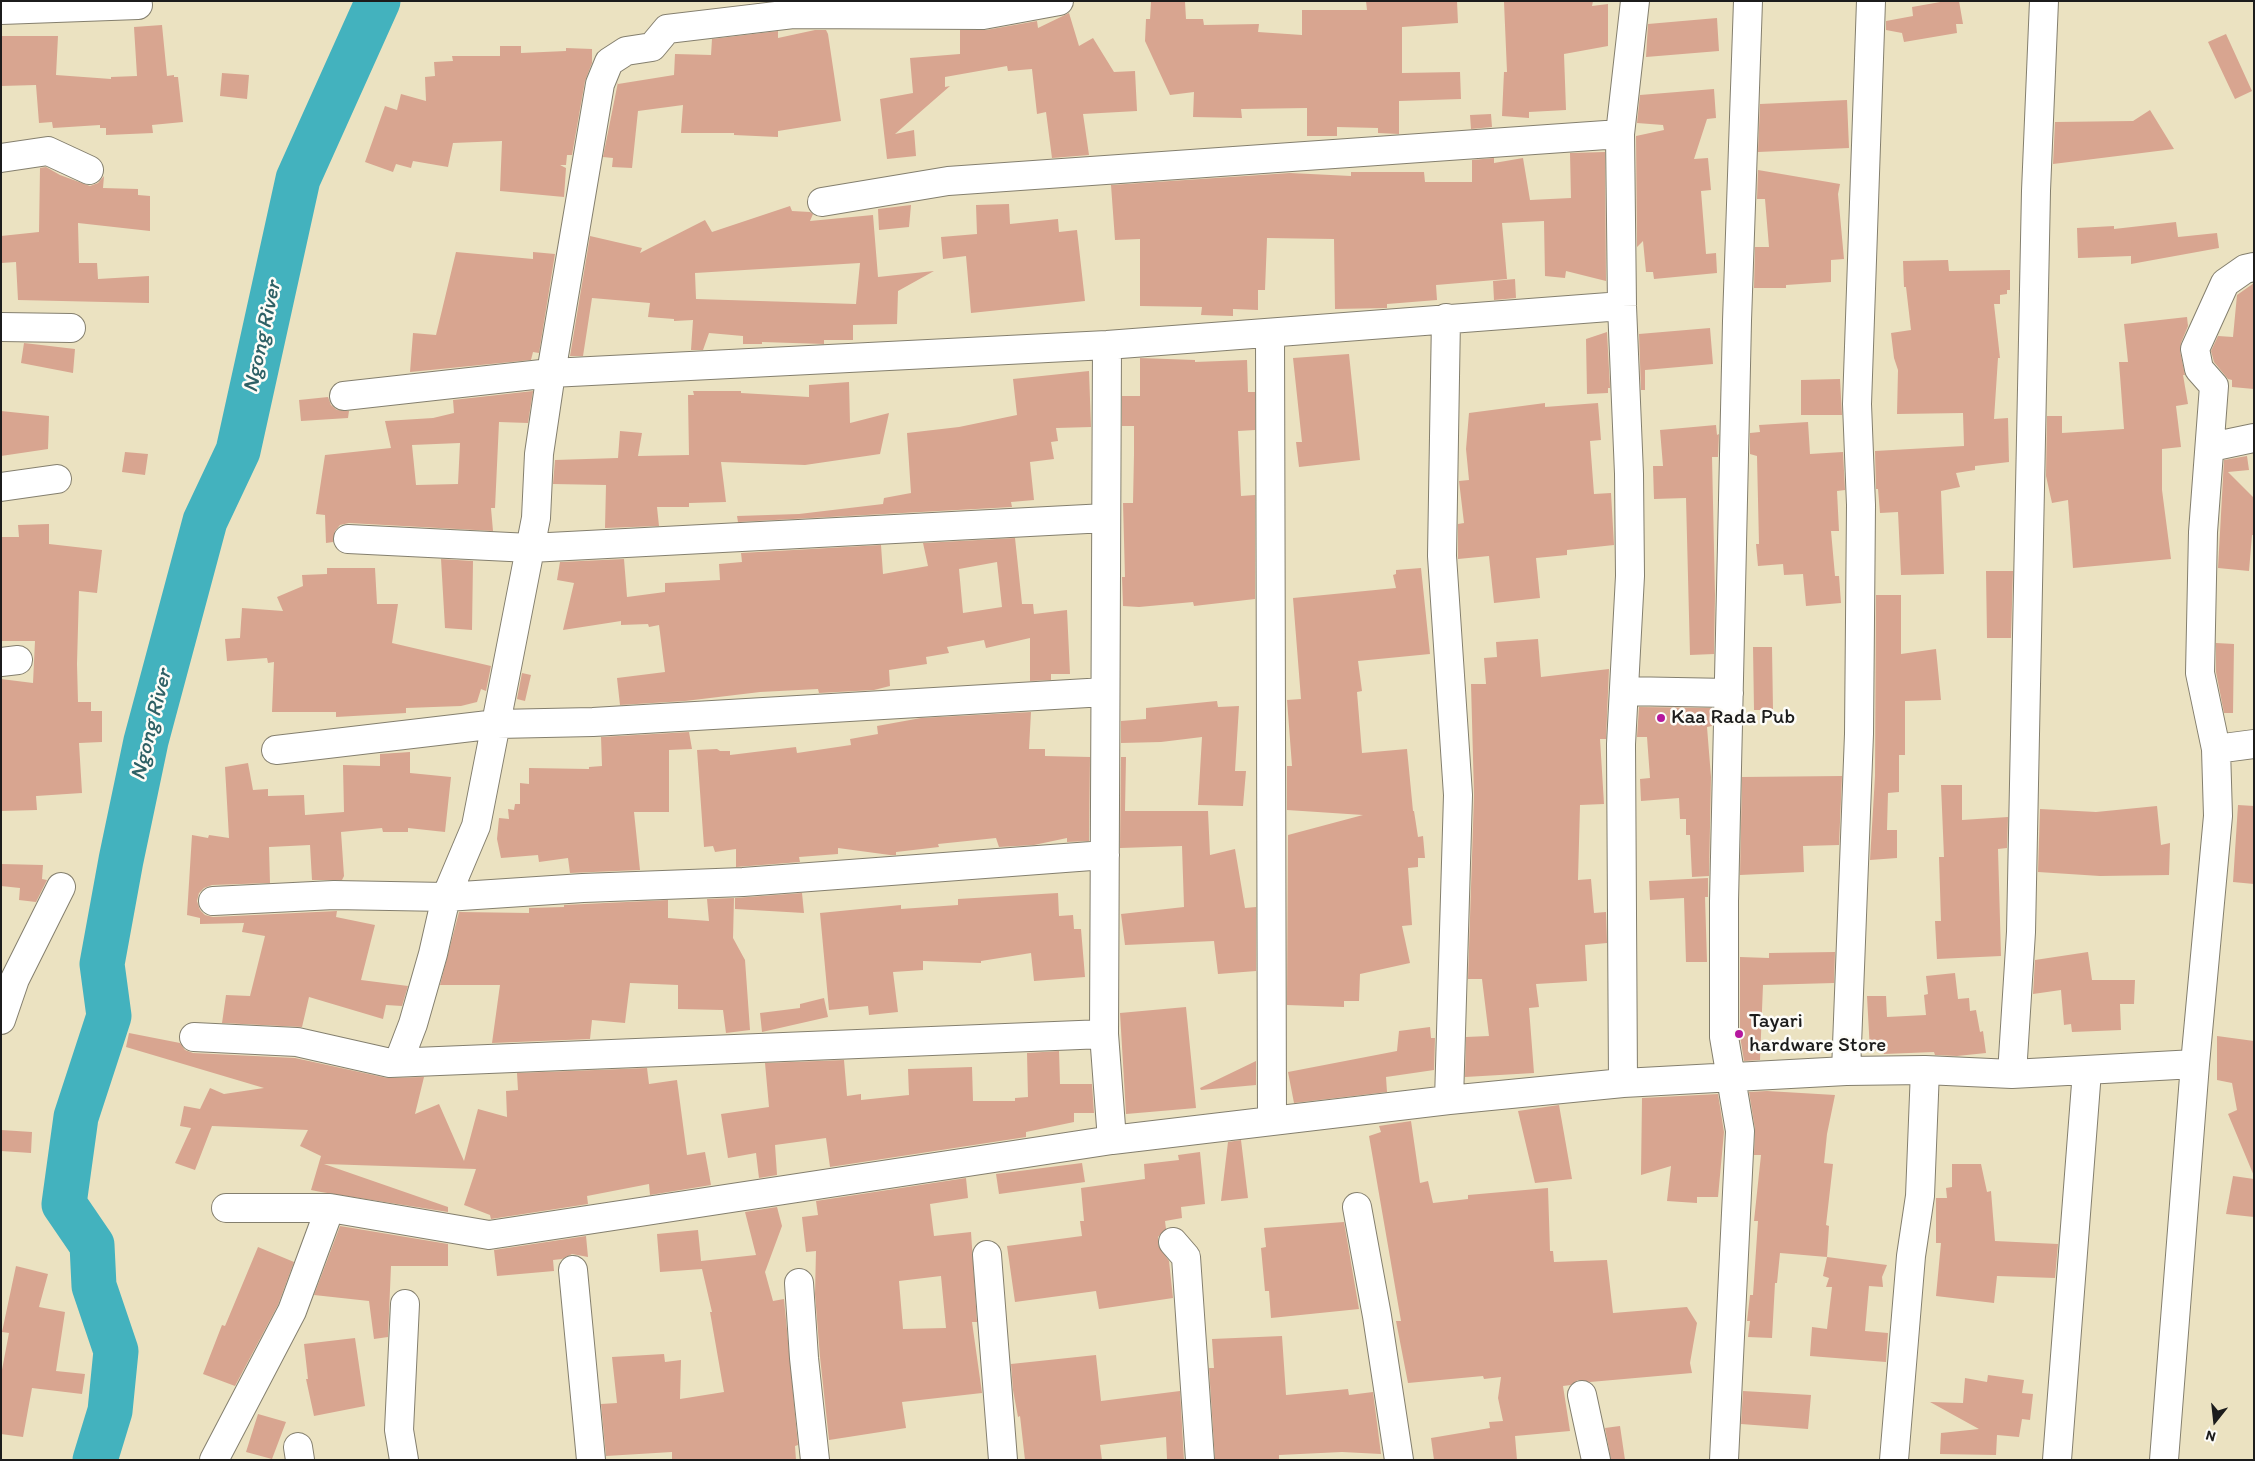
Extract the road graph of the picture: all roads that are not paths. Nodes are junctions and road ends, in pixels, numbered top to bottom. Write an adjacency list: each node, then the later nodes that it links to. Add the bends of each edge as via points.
1 (1059, 1): 19 (street, via 983,15 793,14 668,29 652,47 626,51 609,62 600,84)
2 (1635, 1): 8 (street)
3 (1748, 1): 30 (street)
4 (1871, 1): 45 (street, via 1857,404 1861,505 1859,734)
5 (2044, 1): 47 (street, via 2036,192 2021,932)
6 (138, 5): 7 (street)
7 (1, 10)
8 (1620, 134): 11 (street, via 948,180); 13 (street)
9 (1, 158): 10 (street, via 48,151)
10 (89, 170)
11 (822, 202)
12 (2254, 267): 22 (street, via 2245,269 2225,283 2196,350 2199,369 2214,386)
13 (1622, 306): 14 (street); 28 (street, via 1630,529)
14 (1446, 318): 17 (street); 50 (street, via 1442,556 1458,795)
15 (1, 327): 16 (street)
16 (71, 328)
17 (1270, 332): 18 (street); 51 (street)
18 (1107, 345): 19 (street); 25 (street)
19 (551, 373): 20 (street); 27 (street)
20 (344, 396)
21 (2254, 438): 22 (street)
22 (2211, 447): 33 (street, via 2203,532 2200,673)
23 (57, 479): 24 (street)
24 (1, 486)
25 (1106, 518): 27 (street); 29 (street)
26 (348, 540): 27 (street)
27 (530, 548): 31 (street)
28 (1624, 691): 30 (street); 49 (street, via 1620,744)
29 (1105, 692): 31 (street, via 594,722); 35 (street)
30 (1728, 693): 48 (street, via 1724,1037)
31 (497, 724): 34 (street); 37 (street, via 476,826)
32 (2254, 744): 33 (street)
33 (2216, 749): 43 (street, via 2218,816)
34 (276, 750)
35 (1105, 855): 37 (street, via 743,882); 40 (street)
36 (61, 887): 39 (street, via 15,979)
37 (446, 897): 38 (street, via 334,895); 42 (street, via 413,1024 400,1058)
38 (213, 901)
39 (1, 1020)
40 (1104, 1034): 42 (street); 52 (street)
41 (194, 1037): 42 (street, via 297,1042)
42 (390, 1063)
43 (2195, 1064): 46 (street); 73 (street)
44 (1925, 1070): 45 (street); 47 (street); 71 (street, via 1920,1196 1911,1256)
45 (1846, 1071): 48 (street)
46 (2087, 1071): 47 (street); 72 (street)
47 (2012, 1074)
48 (1730, 1077): 49 (street); 70 (street, via 1740,1132)
49 (1623, 1083): 50 (street)
50 (1450, 1100): 51 (street)
51 (1272, 1119): 52 (street)
52 (1112, 1140): 55 (street, via 489,1235)
53 (1357, 1207): 68 (street)
54 (226, 1208): 55 (street)
55 (330, 1208): 62 (street, via 292,1311)
56 (1173, 1242): 67 (street, via 1186,1257)
57 (987, 1254): 66 (street)
58 (573, 1270): 64 (street)
59 (799, 1283): 65 (street)
60 (405, 1304): 63 (street, via 399,1430)
61 (1582, 1395): 69 (street)
62 (214, 1460)
63 (404, 1460)
64 (591, 1460)
65 (815, 1460)
66 (1003, 1460)
67 (1200, 1460)
68 (1399, 1460)
69 (1596, 1460)
70 (1724, 1460)
71 (1894, 1460)
72 (2057, 1460)
73 (2164, 1460)

